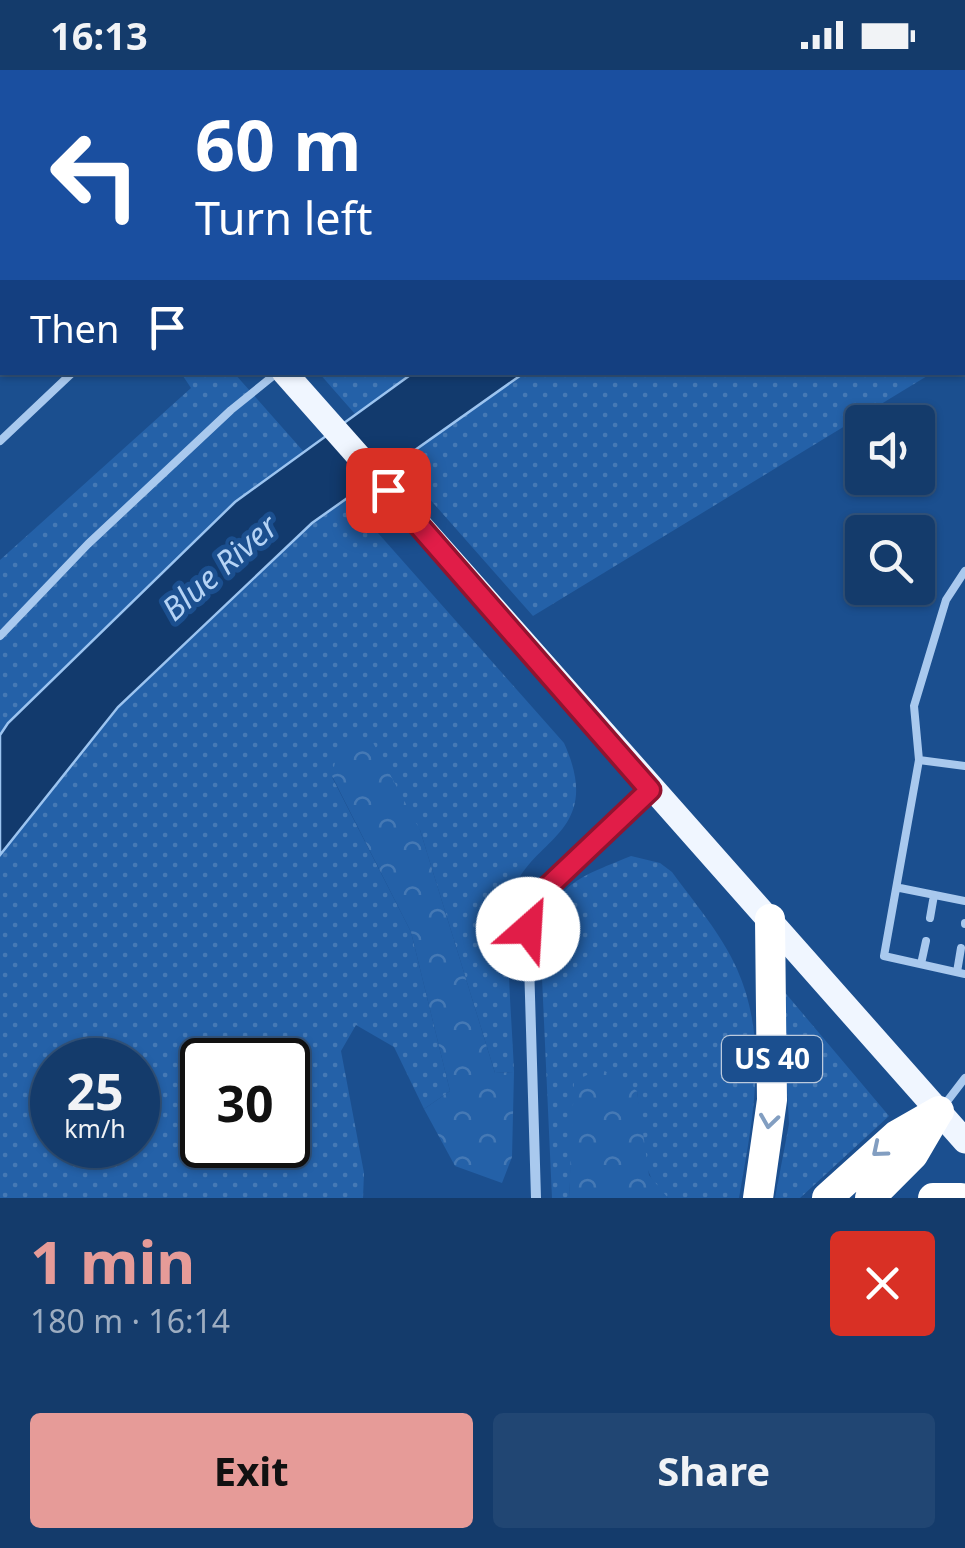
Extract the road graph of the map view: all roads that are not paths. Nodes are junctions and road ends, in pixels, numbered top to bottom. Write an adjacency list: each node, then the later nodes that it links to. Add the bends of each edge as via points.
1 (70, 375): 4 (lane)
2 (277, 375): 6 (lane, via 88,544)
3 (284, 375): 9 (main road, US 40)
4 (0, 441)
5 (965, 571): 7 (lane, via 946,600 914,706)
6 (0, 636)
7 (920, 760): 8 (lane); 10 (lane)
8 (965, 766)
9 (650, 790): 14 (main road, US 40); 22 (street, via 535,899 528,929)
10 (900, 888): 11 (lane); 17 (lane, via 884,956)
11 (934, 895): 12 (lane); 13 (lane)
12 (965, 901)
13 (930, 918)
14 (770, 919): 20 (main road, US 40); 23 (highway, US 40, one-way to 23, via 772,1100)
15 (926, 941): 17 (lane)
16 (961, 948): 18 (lane)
17 (921, 964): 18 (lane)
18 (961, 973)
19 (965, 1078): 20 (lane)
20 (939, 1111): 21 (main road, US 40); 24 (highway, one-way to 24, via 897,1134); 25 (highway, via 913,1155)
21 (965, 1141)
22 (536, 1198)
23 (758, 1198)
24 (827, 1198)
25 (870, 1198)
26 (933, 1198): 27 (highway)
27 (960, 1198)

